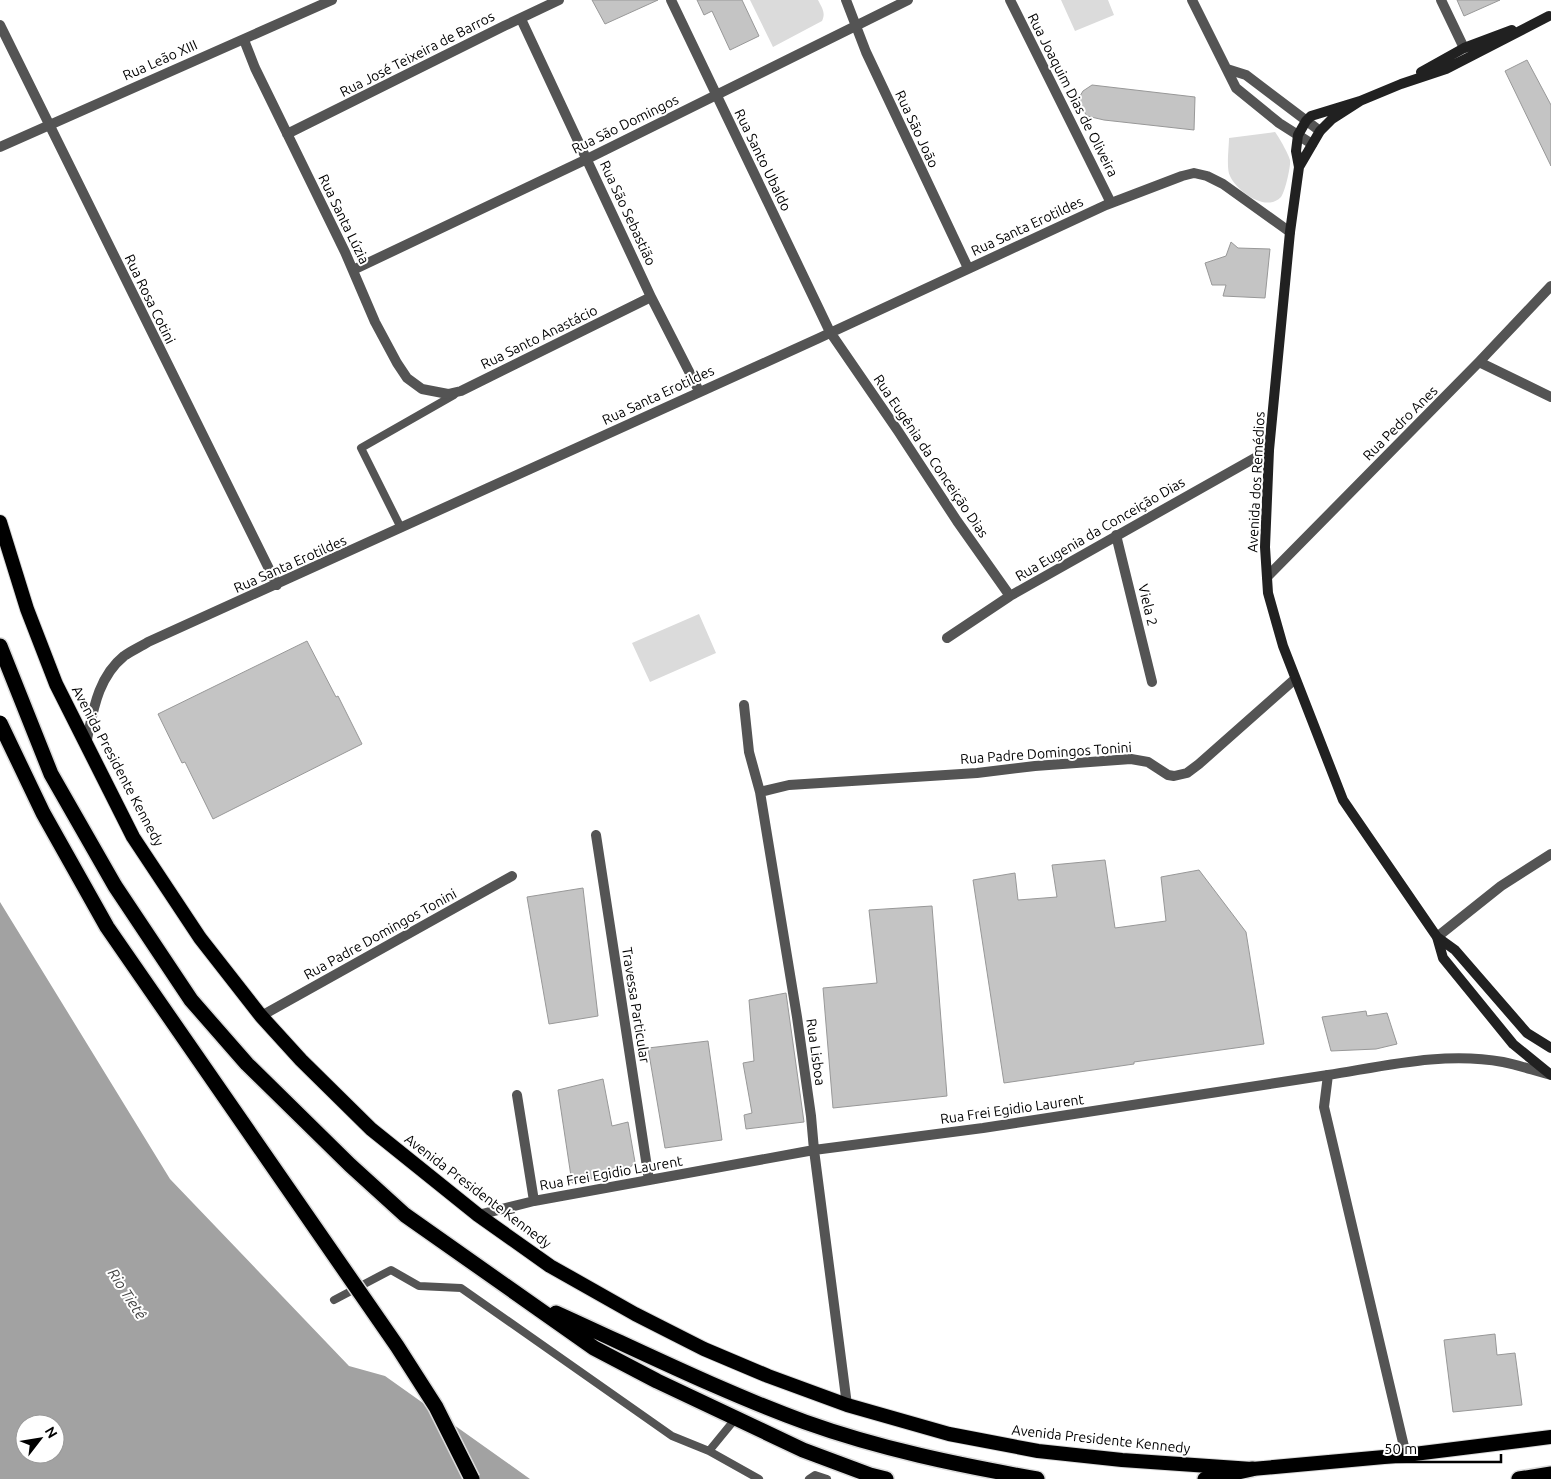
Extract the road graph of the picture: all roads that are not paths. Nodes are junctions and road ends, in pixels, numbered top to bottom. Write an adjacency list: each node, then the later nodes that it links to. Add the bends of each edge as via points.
1 (332, 0): 13 (street, Rua Leão XIII)
2 (559, 0): 10 (street, Rua José Teixeira de Barros)
3 (671, 0): 17 (street, Rua Santo Ubaldo)
4 (846, 0): 12 (street, Rua São João)
5 (908, 0): 12 (street, Rua São Domingos)
6 (1010, 0): 28 (street, Rua Joaquim Dias de Oliveira)
7 (1192, 0): 15 (street)
8 (1441, 0): 14 (street)
9 (1550, 16): 14 (main road, Avenida dos Remédios); 16 (main road, Avenida dos Remédios, via 1446,69)
10 (521, 18): 22 (street, Rua José Teixeira de Barros); 26 (street, Rua São Sebastião)
11 (0, 25): 20 (street, Rua Rosa Cotini)
12 (857, 25): 17 (street, Rua São Domingos); 30 (street, Rua São João, via 866,52)
13 (244, 40): 20 (street, Rua Leão XIII); 22 (street, Rua Santa Lúzia)
14 (1464, 48): 16 (main road, Avenida dos Remédios)
15 (1228, 69): 19 (street, via 1246,75); 23 (street, via 1236,88)
16 (1401, 84): 18 (main road, Avenida dos Remédios)
17 (716, 94): 26 (street, Rua São Domingos); 35 (street, Rua Santo Ubaldo)
18 (1360, 102): 19 (main road, via 1311,116); 21 (main road, Avenida dos Remédios, via 1332,119)
19 (1306, 121): 21 (street); 23 (main road, Avenida dos Remédios)
20 (49, 124): 25 (street, Rua Leão XIII); 46 (street, Rua Rosa Cotini)
21 (1320, 131): 24 (main road, Avenida dos Remédios)
22 (287, 134): 31 (street, Rua Santa Lúzia)
23 (1298, 135): 24 (street); 27 (main road, Avenida dos Remédios)
24 (1312, 144): 27 (main road, Avenida dos Remédios)
25 (0, 147)
26 (587, 159): 31 (street, Rua São Domingos); 33 (street, Rua São Sebastião)
27 (1299, 167): 29 (main road, Avenida dos Remédios)
28 (1111, 203): 29 (street, Rua Santa Erotildes, via 1194,173 1223,184); 30 (street, Rua Santa Erotildes)
29 (1290, 232): 41 (main road, Avenida dos Remédios)
30 (968, 268): 35 (street, Rua Santa Erotildes)
31 (353, 270): 39 (street, Rua Santa Lúzia, via 397,363 422,389)
32 (1551, 286): 34 (street, Rua Pedro Anes)
33 (651, 297): 37 (street, Rua Santo Anastácio); 38 (street, Rua São Sebastião)
34 (1547, 297): 36 (street, Rua Pedro Anes)
35 (830, 332): 38 (street, Rua Santa Erotildes); 47 (street, Rua Eugênia da Conceição Dias)
36 (1479, 362): 40 (street); 45 (street, Rua Pedro Anes)
37 (461, 391): 39 (street, Rua Santo Anastácio); 43 (lane, via 361,448)
38 (699, 391): 43 (street, Rua Santa Erotildes)
39 (437, 393)
40 (1551, 398)
41 (1269, 450): 44 (street, Rua Eugenia da Conceição Dias); 45 (main road, Avenida dos Remédios)
42 (0, 522): 54 (highway, Avenida Presidente Kennedy, via 27,609 53,676)
43 (401, 528): 46 (street, Rua Santa Erotildes)
44 (1116, 535): 47 (street, Rua Eugenia da Conceição Dias); 51 (street, Viela 2)
45 (1267, 577): 50 (main road, Avenida dos Remédios, via 1268,593 1283,646)
46 (277, 585): 54 (street, Rua Santa Erotildes, via 148,642 125,656 109,671 98,692)
47 (1010, 596): 48 (street, Rua Eugenia da Conceição Dias)
48 (947, 638)
49 (0, 646): 69 (highway, via 50,774 115,886 191,1000 247,1064 398,1208)
50 (1296, 679): 55 (street, Rua Padre Domingos Tonini, via 1199,764 1181,775 1168,775 1148,762 1131,759 789,785); 59 (main road, Avenida dos Remédios, via 1343,800)
51 (1152, 682)
52 (744, 705): 55 (street, Rua Lisboa, via 749,752)
53 (0, 723): 78 (highway, bridge, via 43,813 107,927 397,1346 436,1407)
54 (86, 744): 60 (highway, Avenida Presidente Kennedy, via 138,844 200,938)
55 (760, 792): 65 (street, Rua Lisboa, via 797,1017)
56 (596, 835): 66 (street, Travessa Particular)
57 (1551, 854): 59 (street, via 1501,886)
58 (512, 876): 60 (street, Rua Padre Domingos Tonini)
59 (1437, 937): 61 (main road, Avenida dos Remédios, via 1455,950 1528,1033); 62 (main road, Avenida dos Remédios, via 1443,958 1507,1037)
60 (261, 1016): 68 (highway, Avenida Presidente Kennedy, via 371,1129)
61 (1551, 1048)
62 (1551, 1075): 63 (street, Rua Frei Egidio Laurent, via 1501,1062 1444,1058)
63 (1328, 1076): 65 (street, Rua Frei Egidio Laurent); 75 (street, via 1324,1107)
64 (517, 1095): 67 (street)
65 (814, 1150): 66 (street, Rua Frei Egidio Laurent); 71 (street, Rua Lisboa)
66 (649, 1180): 67 (street, Rua Frei Egidio Laurent)
67 (534, 1201): 68 (street, Rua Frei Egidio Laurent)
68 (478, 1215): 71 (highway, Avenida Presidente Kennedy, via 550,1266 636,1314 704,1349)
69 (524, 1298): 72 (highway, via 594,1348); 83 (highway, via 736,1395 806,1422 963,1466)
70 (334, 1300): 74 (lane, via 391,1270 419,1286 461,1288 672,1436)
71 (847, 1405): 76 (highway, Avenida Presidente Kennedy, via 949,1434 1038,1451)
72 (736, 1418): 74 (lane); 82 (highway, via 803,1450)
73 (1551, 1437): 75 (highway, Avenida Presidente Kennedy)
74 (709, 1451): 79 (lane)
75 (1406, 1455): 76 (highway, Avenida Presidente Kennedy)
76 (1252, 1469): 84 (highway)
77 (1551, 1474): 85 (highway)
78 (472, 1479)
79 (759, 1479)
80 (809, 1479): 81 (lane, via 815,1476)
81 (827, 1479)
82 (886, 1479)
83 (1037, 1479)
84 (1205, 1479)
85 (1520, 1479)

